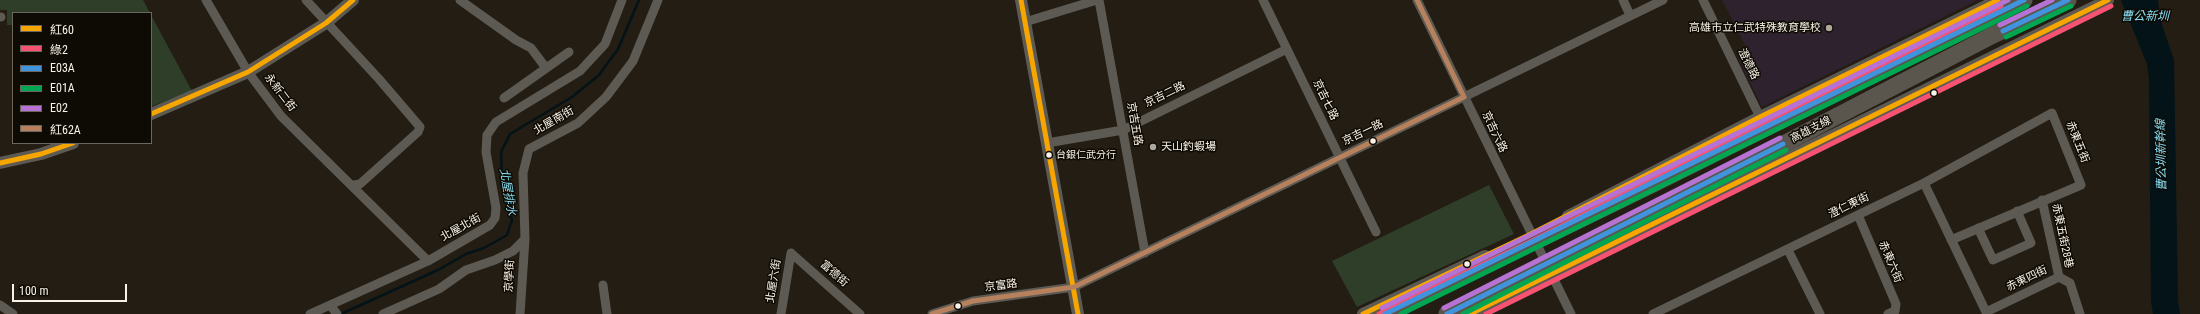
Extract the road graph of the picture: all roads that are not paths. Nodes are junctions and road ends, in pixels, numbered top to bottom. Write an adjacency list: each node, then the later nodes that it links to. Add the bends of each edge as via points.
1 (206, 0): 24 (street, 永新二街)
2 (306, 0): 20 (street)
3 (353, 0): 20 (street)
4 (460, 0): 23 (street, via 531,48)
5 (622, 0): 47 (street, 北屋北街, via 605,44 580,70 496,122 487,135 486,152 496,208 495,218 490,225)
6 (658, 0): 42 (street, 北屋南街, via 633,61 606,97 578,123 529,149 523,173)
7 (1021, 0): 19 (street)
8 (1098, 0): 19 (street); 29 (street, 京吉五路)
9 (1263, 0): 21 (street, 京吉七路)
10 (1417, 0): 25 (street, 京吉六路)
11 (1623, 0): 18 (street)
12 (1663, 0): 18 (street, 京吉一路)
13 (1703, 0): 28 (street, 澄德路)
14 (1998, 0): 28 (street)
15 (2024, 0): 65 (highway, 高雄支線)
16 (2068, 0): 66 (highway, 高雄支線, via 1993,35 1670,203)
17 (2108, 0): 48 (street)
18 (1630, 15): 25 (street, 京吉一路)
19 (1025, 22): 30 (street)
20 (326, 23): 24 (street); 35 (street, via 420,127 418,132 360,184)
21 (1287, 49): 29 (street, 京吉二路); 32 (street, 京吉七路)
22 (569, 52): 23 (street)
23 (546, 68): 26 (street)
24 (248, 72): 27 (street); 35 (street, 永新二街, via 281,116)
25 (1464, 97): 32 (street, 京吉一路); 41 (street, 京吉六路)
26 (504, 98)
27 (152, 114)
28 (1760, 117): 41 (street)
29 (1123, 130): 30 (street, 京吉二路); 46 (street, 京吉五路)
30 (1047, 143): 51 (street)
31 (70, 144): 33 (street, via 41,154)
32 (1340, 157): 40 (street, 京吉七路); 46 (street, 京吉一路)
33 (0, 163)
34 (1924, 183): 36 (street, 赤東五街, via 2052,113 2081,184); 38 (street, 澄仁東街); 43 (street)
35 (354, 185): 47 (street, 永新二街)
36 (2042, 200): 37 (street, 赤東五街); 49 (street, 赤東五街28巷)
37 (2017, 212): 39 (street, 赤東五街); 39 (street, via 2031,243 1993,260)
38 (1858, 215): 44 (street, 澄仁東街); 71 (street, 赤東六街, via 1896,304 1895,310)
39 (1978, 228): 43 (street, 赤東五街)
40 (1376, 232)
41 (1531, 234): 48 (street, 京吉六路); 64 (street)
42 (525, 239): 57 (street, via 513,252 466,270 439,290); 58 (street, 京學街)
43 (1951, 240): 54 (street)
44 (1788, 250): 69 (street, 澄仁東街); 70 (street)
45 (791, 252): 60 (street, 北屋六街); 61 (street, 富德街)
46 (1145, 252): 51 (street, 京吉一路)
47 (428, 261): 53 (street, 北屋北街)
48 (1551, 273): 67 (street); 68 (street, 京吉六路)
49 (2059, 277): 54 (street, 赤東四街); 72 (street, 赤東四街, via 2070,284)
50 (603, 285): 59 (street)
51 (1074, 287): 62 (street, 京富路, via 973,301); 63 (street)
52 (0, 305): 55 (street)
53 (334, 310): 56 (street, 北屋北街)
54 (1987, 313)
55 (13, 314)
56 (310, 314)
57 (383, 314)
58 (520, 314)
59 (607, 314)
60 (781, 314)
61 (860, 314)
62 (932, 314)
63 (1078, 314)
64 (1363, 314)
65 (1385, 314)
66 (1447, 314)
67 (1470, 314)
68 (1571, 314)
69 (1653, 314)
70 (1820, 314)
71 (1888, 314)
72 (2080, 314)

